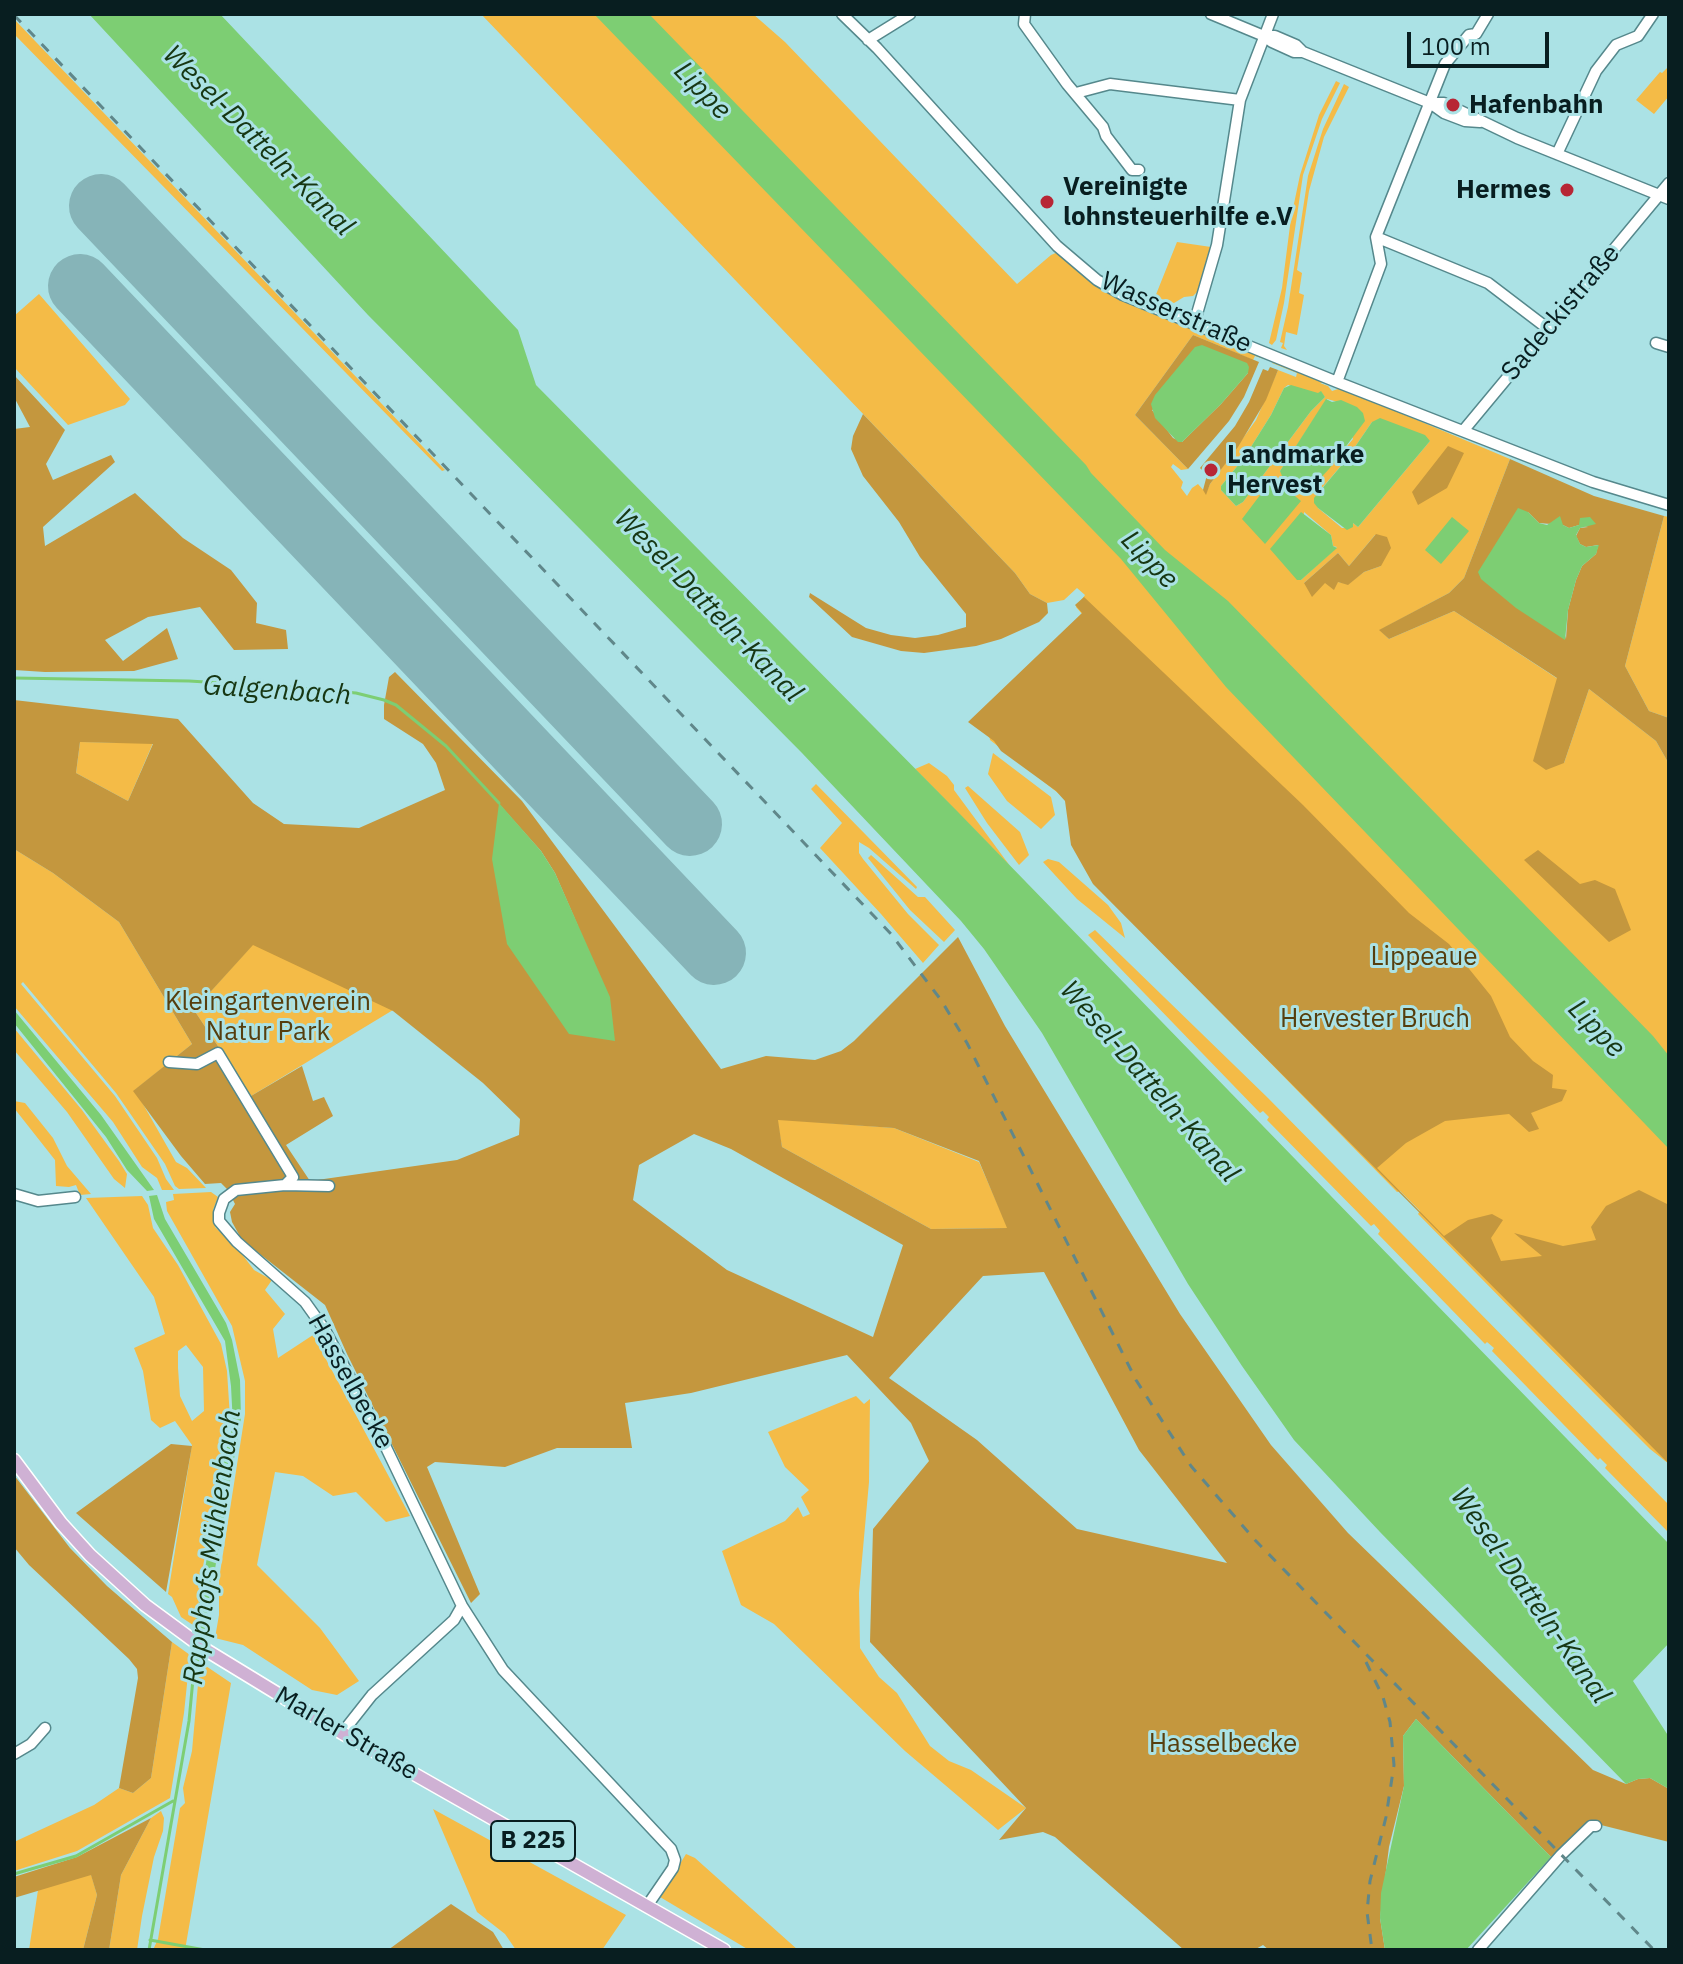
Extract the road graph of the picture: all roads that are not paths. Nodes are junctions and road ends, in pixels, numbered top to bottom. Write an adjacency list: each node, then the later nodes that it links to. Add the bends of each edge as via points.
1 (842, 14): 9 (street, Wasserstraße)
2 (910, 14): 9 (street)
3 (1025, 14): 10 (street, via 1024,24)
4 (1211, 14): 8 (street)
5 (1273, 14): 8 (street)
6 (1488, 14): 12 (street, via 1445,64)
7 (1653, 14): 13 (street, via 1638,36 1616,45 1596,71)
8 (1264, 36): 11 (street); 12 (street, via 1275,36)
9 (868, 40): 18 (street, Wasserstraße, via 1076,264 1123,295)
10 (1076, 93): 11 (street, via 1110,84); 14 (street, via 1132,170)
11 (1240, 100): 18 (street, via 1217,245)
12 (1430, 103): 13 (street, via 1444,103); 17 (street)
13 (1557, 154): 16 (street)
14 (1139, 170)
15 (1669, 183): 16 (street, Sadeckistraße)
16 (1664, 197): 19 (street, Sadeckistraße)
17 (1376, 237): 19 (street, via 1488,283); 22 (street, via 1381,264)
18 (1194, 324): 22 (street, Wasserstraße)
19 (1547, 328): 23 (street, Sadeckistraße)
20 (1656, 343): 21 (street)
21 (1669, 347)
22 (1337, 382): 23 (street, Wasserstraße)
23 (1463, 431): 24 (street, Wasserstraße, via 1593,482)
24 (1669, 505)
25 (169, 1062): 26 (street, via 197,1064 218,1053 293,1177)
26 (285, 1185): 27 (street, Hasselbecke); 31 (street, Hasselbecke, via 231,1192 220,1206 219,1221 305,1302 325,1330)
27 (329, 1186)
28 (14, 1194): 29 (street, via 38,1201)
29 (75, 1197)
30 (14, 1460): 33 (main road, Marler Straße / B 225, via 61,1523 121,1585 170,1624)
31 (462, 1606): 33 (street, via 454,1620 372,1695); 36 (street, Hasselbecke, via 510,1680 671,1849 673,1868)
32 (45, 1728): 34 (street)
33 (342, 1733): 36 (main road, Marler Straße / B 225)
34 (14, 1754)
35 (1596, 1826): 38 (street, via 1561,1855)
36 (647, 1906): 37 (main road, Marler Straße / B 225)
37 (724, 1950)
38 (1478, 1950)

